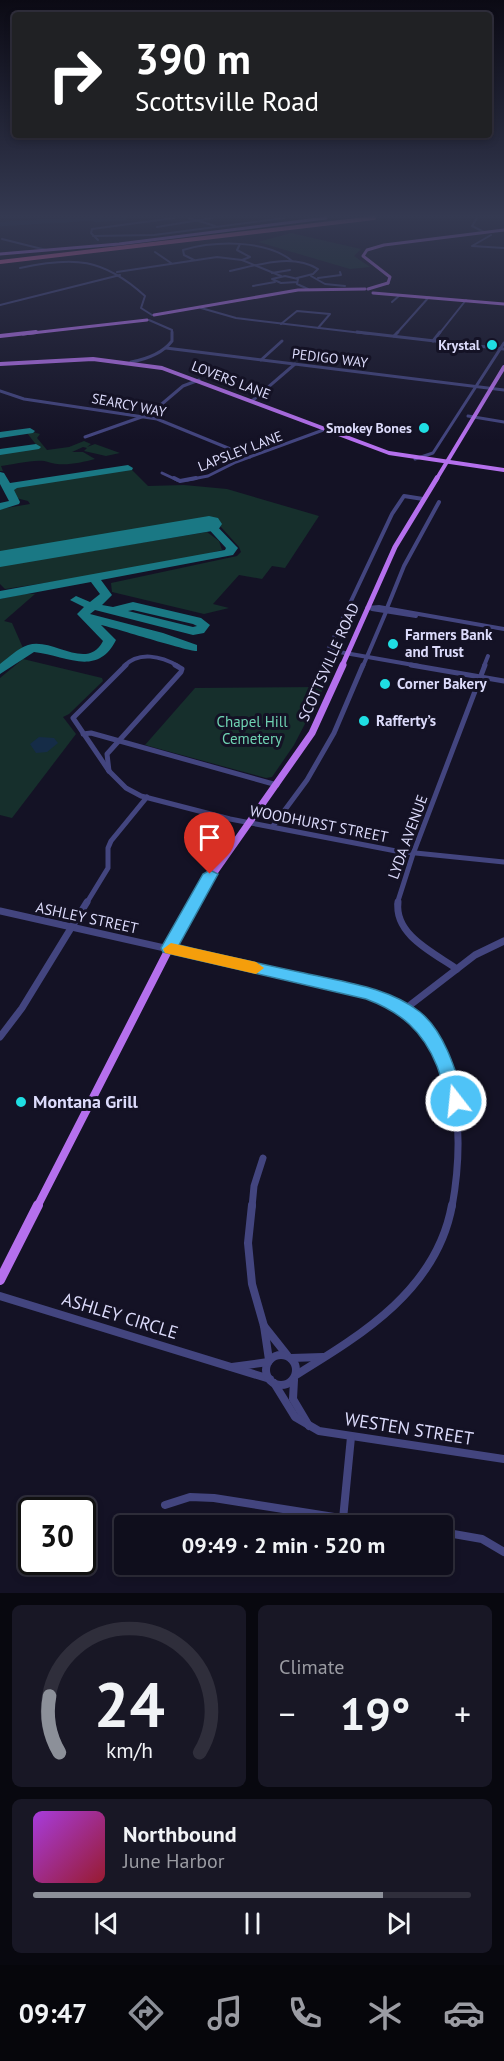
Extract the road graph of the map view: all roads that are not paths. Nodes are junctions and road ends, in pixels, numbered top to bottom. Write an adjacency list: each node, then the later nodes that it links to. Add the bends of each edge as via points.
1 (48, 292): 12 (street)
2 (140, 292): 14 (street, via 146,297 141,308)
3 (288, 292): 13 (main road)
4 (382, 292): 6 (main road)
5 (373, 293): 6 (main road)
6 (388, 294): 7 (main road)
7 (397, 296): 8 (main road); 10 (street)
8 (429, 297): 9 (main road); 19 (street)
9 (466, 300): 11 (main road); 21 (street)
10 (392, 302)
11 (503, 304)
12 (0, 305)
13 (201, 308): 14 (main road); 16 (street, via 230,317)
14 (150, 317): 15 (street); 15 (street); 18 (main road)
15 (162, 324): 23 (street, via 174,334)
16 (281, 324): 17 (street); 17 (street, via 296,311 331,315)
17 (318, 328): 19 (street)
18 (0, 336)
19 (394, 336): 21 (street)
20 (282, 341): 26 (street)
21 (433, 341): 24 (street)
22 (504, 343): 24 (street)
23 (166, 348): 25 (street); 26 (street, PEDIGO WAY)
24 (502, 349): 33 (street)
25 (147, 359): 27 (street); 29 (street)
26 (261, 360): 30 (street, PEDIGO WAY)
27 (131, 362): 28 (main road, LOVERS LANE, via 72,358); 29 (main road, LOVERS LANE)
28 (0, 364)
29 (143, 364): 32 (main road, LOVERS LANE)
30 (295, 364): 33 (street, PEDIGO WAY); 37 (street)
31 (504, 367): 34 (main road, SCOTTSVILLE ROAD)
32 (199, 380): 37 (main road, LOVERS LANE); 38 (street, via 183,386 162,406)
33 (476, 386): 34 (street, PEDIGO WAY); 44 (street, via 433,453)
34 (491, 388): 35 (street, PEDIGO WAY); 39 (main road, SCOTTSVILLE ROAD)
35 (504, 390)
36 (0, 391): 38 (street, SEARCY WAY, via 24,399)
37 (252, 401): 41 (main road, LOVERS LANE)
38 (144, 416): 42 (street); 43 (street, SEARCY WAY)
39 (473, 417): 40 (street); 45 (main road, SCOTTSVILLE ROAD)
40 (504, 421)
41 (326, 429): 43 (street, LAPSLEY LANE); 44 (main road, LOVERS LANE)
42 (86, 436)
43 (250, 457): 47 (street, LAPSLEY LANE, via 196,479 177,481)
44 (415, 459): 45 (main road, LOVERS LANE)
45 (445, 463): 46 (main road, LOVERS LANE); 48 (main road, SCOTTSVILLE ROAD)
46 (504, 470)
47 (162, 473)
48 (423, 499): 50 (main road, SCOTTSVILLE ROAD); 53 (street, via 404,496 378,537 328,650)
49 (439, 502): 51 (street)
50 (367, 608): 51 (street); 53 (main road, SCOTTSVILLE ROAD)
51 (386, 610): 52 (street); 55 (street)
52 (504, 628)
53 (348, 654): 55 (street); 61 (main road, SCOTTSVILLE ROAD, via 312,733)
54 (488, 657): 56 (street, LYDA AVENUE)
55 (369, 658): 56 (street); 64 (street, via 321,758)
56 (481, 677): 57 (street); 65 (street, LYDA AVENUE)
57 (504, 681)
58 (82, 734): 59 (street); 59 (street, via 74,717 132,658 141,656 177,664 182,669); 60 (street, WOODHURST STREET)
59 (118, 741): 60 (street, via 107,754); 61 (street)
60 (109, 771): 62 (street, WOODHURST STREET, via 122,786)
61 (277, 785): 63 (main road, SCOTTSVILLE ROAD)
62 (147, 797): 63 (street, WOODHURST STREET); 68 (street, via 108,846 108,868)
63 (248, 822): 64 (street, WOODHURST STREET); 70 (main road, SCOTTSVILLE ROAD, via 205,882)
64 (273, 826): 65 (street, WOODHURST STREET)
65 (413, 854): 66 (street, WOODHURST STREET); 71 (street, LYDA AVENUE, via 398,899 399,920 416,942)
66 (504, 862)
67 (0, 911): 68 (street, ASHLEY STREET)
68 (71, 926): 70 (street, ASHLEY STREET); 73 (street, via 27,1000)
69 (504, 941): 71 (street, via 486,948)
70 (169, 948): 72 (street, via 369,994); 75 (main road, SCOTTSVILLE ROAD)
71 (457, 969): 72 (street)
72 (405, 1009): 78 (street, via 426,1029 455,1092 458,1137 451,1218 440,1248 416,1284 356,1335)
73 (0, 1036)
74 (262, 1158): 77 (street, via 252,1197 248,1243 252,1284)
75 (0, 1280)
76 (0, 1296): 81 (street, ASHLEY CIRCLE)
77 (264, 1326): 79 (street); 80 (street)
78 (324, 1356): 79 (street); 82 (street)
79 (289, 1357): 80 (street, via 277,1355); 82 (street, via 297,1366)
80 (269, 1361): 81 (street, ASHLEY CIRCLE); 83 (street, via 266,1372)
81 (230, 1367): 83 (street, ASHLEY CIRCLE)
82 (295, 1377): 83 (street, via 283,1384); 84 (street, via 292,1395)
83 (272, 1381): 84 (street, WESTEN STREET, via 293,1417)
84 (310, 1427): 85 (street, WESTEN STREET)
85 (351, 1437): 86 (street, WESTEN STREET); 89 (street)
86 (504, 1460)
87 (165, 1505): 88 (street, via 190,1497 214,1498)
88 (318, 1515)
89 (343, 1515)
90 (453, 1535): 91 (street, via 482,1539)
91 (504, 1552)

